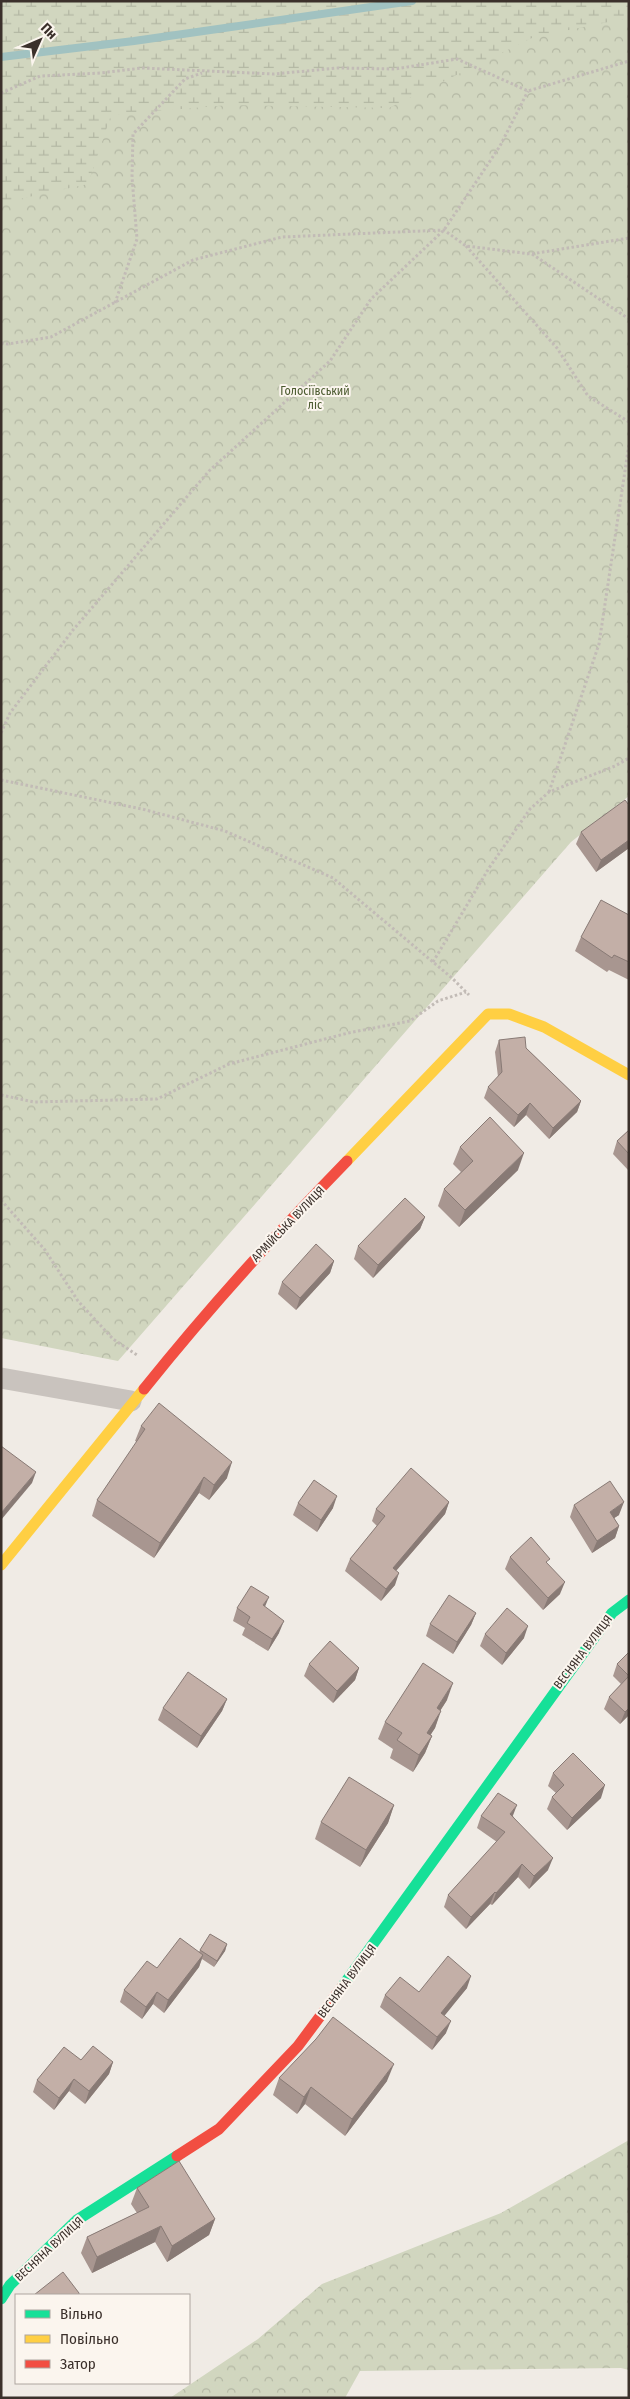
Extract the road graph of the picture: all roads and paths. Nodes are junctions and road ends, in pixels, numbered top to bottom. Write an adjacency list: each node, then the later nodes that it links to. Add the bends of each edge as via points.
1 (629, 61): 4 (path)
2 (206, 72): 3 (path, via 142,68 40,76); 4 (path, via 274,74 348,68 395,69 457,59); 9 (path, via 185,79 133,134 132,177 137,239)
3 (1, 92)
4 (528, 92): 5 (path, via 500,146)
5 (444, 230): 7 (path); 9 (path, via 282,237 192,260); 14 (path, via 371,299 330,361 209,471 73,630 10,713)
6 (629, 238): 8 (path)
7 (466, 246): 8 (path); 12 (path, via 557,348 588,396)
8 (531, 254): 10 (path)
9 (115, 303): 11 (path, via 51,337)
10 (629, 319)
11 (1, 343)
12 (629, 422)
13 (629, 444): 17 (path, via 599,644)
14 (1, 733)
15 (629, 758): 17 (path)
16 (1, 780): 18 (path, via 142,809 225,831 333,878)
17 (549, 792): 18 (path, via 530,809 488,868)
18 (433, 962): 19 (path)
19 (466, 992): 20 (path); 22 (path, via 438,1001 410,1021 348,1033 229,1064 157,1099 34,1102)
20 (488, 1014): 21 (street, via 508,1014 544,1027); 26 (street, АРМІЙСЬКА ВУЛИЦЯ, via 267,1244)
21 (629, 1075)
22 (1, 1095)
23 (1, 1200): 24 (path, via 44,1250 78,1301 113,1339)
24 (139, 1356)
25 (1, 1378): 26 (street)
26 (131, 1401): 27 (street, АРМІЙСЬКА ВУЛИЦЯ)
27 (1, 1565)
28 (629, 1600): 29 (street, ВЕСНЯНА ВУЛИЦЯ, via 612,1613 298,2046 220,2129 77,2220 10,2285)
29 (1, 2299)

